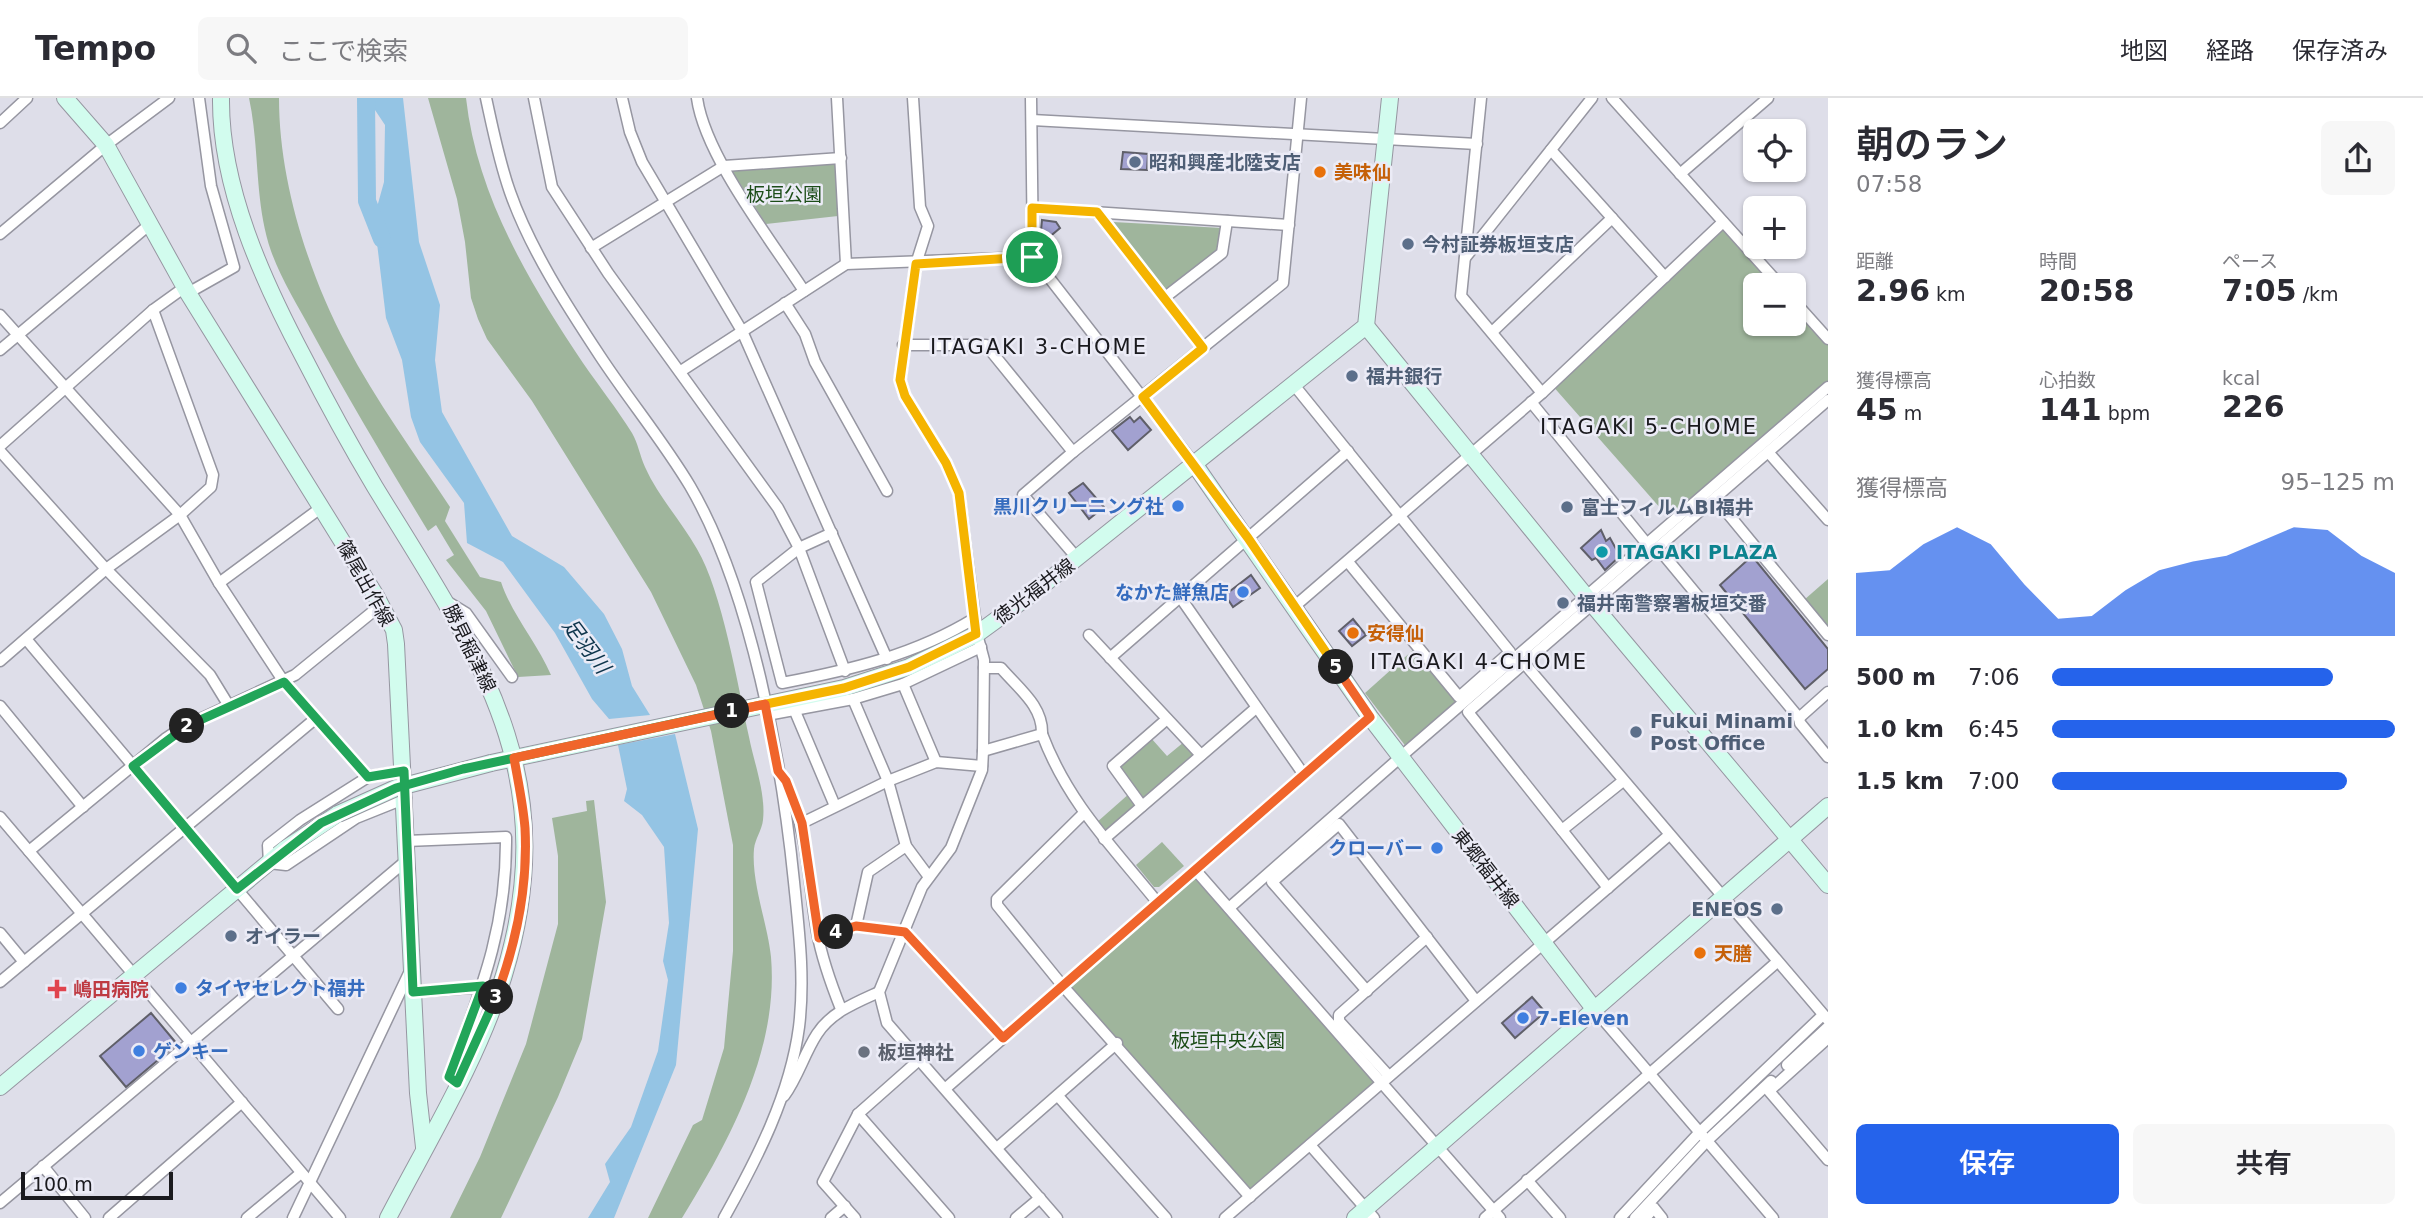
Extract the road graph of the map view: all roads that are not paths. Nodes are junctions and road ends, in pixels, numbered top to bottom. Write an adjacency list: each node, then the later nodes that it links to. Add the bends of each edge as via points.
1 (27, 98): 20 (street)
2 (65, 98): 23 (main road, 篠尾出作線)
3 (170, 98): 23 (street)
4 (199, 98): 45 (street, via 211,186 234,267)
5 (221, 98): 90 (main road, 勝見稲津線, via 240,209 273,300 374,485)
6 (486, 98): 110 (street, via 510,194 540,255 600,356 691,488 713,531 735,589)
7 (534, 98): 38 (street, via 552,187)
8 (622, 98): 29 (street, via 635,148)
9 (696, 98): 27 (street, via 707,136)
10 (837, 98): 26 (street)
11 (913, 98): 42 (street, via 920,206 928,226)
12 (1031, 98): 19 (street)
13 (1301, 98): 21 (street)
14 (1390, 98): 22 (main road)
15 (1481, 98): 24 (street)
16 (1592, 98): 25 (street)
17 (1612, 98): 28 (street)
18 (1768, 98): 28 (street)
19 (1032, 120): 21 (street); 30 (street)
20 (0, 123)
21 (1298, 134): 22 (street); 36 (street)
22 (1386, 139): 24 (street); 52 (main road)
23 (106, 145): 35 (main road, 篠尾出作線); 37 (street)
24 (1477, 145): 40 (street)
25 (1551, 150): 32 (street); 40 (street)
26 (841, 158): 27 (street); 41 (street)
27 (724, 166): 29 (street); 46 (street)
28 (1680, 174): 34 (street)
29 (666, 202): 38 (street); 53 (street)
30 (1032, 208): 31 (street); 39 (street)
31 (1097, 212): 33 (street); 47 (street)
32 (1612, 218): 44 (street); 54 (street)
33 (1227, 221): 36 (street); 47 (street, via 1222,253)
34 (1723, 222): 43 (street); 44 (street)
35 (149, 225): 45 (main road, 篠尾出作線); 55 (street)
36 (1289, 225): 58 (street, via 1283,283)
37 (0, 234)
38 (591, 248): 60 (street)
39 (1032, 257): 42 (street); 65 (street)
40 (1465, 258): 54 (street, via 1461,296)
41 (846, 264): 42 (street); 46 (street)
42 (916, 264): 57 (street)
43 (1769, 273)
44 (1665, 277): 64 (street)
45 (187, 290): 49 (street); 76 (main road, 篠尾出作線)
46 (804, 291): 48 (street)
47 (1164, 298): 58 (street)
48 (785, 303): 53 (street); 74 (street)
49 (153, 310): 63 (street); 77 (street, via 213,475 211,487)
50 (1806, 314): 56 (street)
51 (0, 315): 55 (street)
52 (1366, 326): 61 (main road, 徳光福井線); 72 (main road)
53 (742, 331): 60 (street); 80 (street)
54 (1492, 332): 64 (street)
55 (18, 335): 59 (street); 63 (street)
56 (1828, 339)
57 (903, 345): 70 (street, via 986,345); 93 (street, via 900,380 905,396 959,493)
58 (1203, 348): 65 (street)
59 (0, 350)
60 (681, 370): 83 (street, via 778,508)
61 (1294, 385): 69 (street); 73 (main road, 徳光福井線)
62 (1828, 387): 82 (street)
63 (66, 388): 68 (street); 77 (street)
64 (1542, 393): 67 (street)
65 (1143, 397): 70 (street); 73 (street)
66 (1828, 400): 71 (street)
67 (1531, 402): 72 (street); 82 (street)
68 (0, 449): 86 (street)
69 (1348, 451): 78 (street); 81 (street)
70 (1073, 452): 84 (street, via 1023,495)
71 (1768, 452): 75 (street); 79 (street)
72 (1471, 454): 78 (street); 89 (main road)
73 (1195, 465): 81 (main road, 東郷福井線); 84 (main road, 徳光福井線)
74 (887, 491)
75 (1715, 498): 82 (street); 95 (street)
76 (322, 507): 87 (street); 91 (main road, 篠尾出作線)
77 (180, 515): 86 (street); 87 (street)
78 (1401, 517): 85 (street); 85 (street, via 1510,652 1459,697)
79 (1828, 520)
80 (832, 533): 83 (street); 98 (street)
81 (1248, 538): 88 (street); 92 (main road, 東郷福井線)
82 (1653, 546): 89 (street); 114 (street)
83 (799, 548): 102 (street); 102 (street, via 756,582 782,683)
84 (1077, 558): 93 (main road, 徳光福井線)
85 (1348, 562): 92 (street)
86 (106, 569): 96 (street); 109 (street, via 210,675)
87 (219, 583): 104 (street)
88 (1180, 597): 97 (street); 111 (street)
89 (1590, 601): 100 (street); 119 (street); 146 (main road)
90 (447, 602): 103 (street, via 466,613); 121 (main road, 勝見稲津線, via 487,679)
91 (381, 605): 104 (street); 127 (main road, 篠尾出作線, via 394,629)
92 (1295, 606): 113 (main road, 東郷福井線)
93 (978, 633): 98 (street); 101 (street); 105 (street); 110 (main road, 徳光福井線, via 909,667)
94 (1088, 635): 97 (street)
95 (1828, 635)
96 (26, 639): 99 (street); 125 (street)
97 (1110, 658): 116 (street)
98 (887, 659): 102 (street)
99 (0, 661)
100 (1524, 663): 132 (street); 142 (street, via 1468,712)
101 (984, 668): 117 (street, via 1001,668 1037,707 1044,721); 118 (street)
102 (845, 671)
103 (512, 677)
104 (284, 682): 109 (street); 115 (street)
105 (903, 684): 107 (street); 123 (street)
106 (1828, 692): 114 (street)
107 (853, 699): 112 (street); 131 (street)
108 (0, 706): 137 (street)
109 (229, 706): 125 (street, via 183,727)
110 (767, 706): 112 (street); 121 (main road, 徳光福井線); 128 (street)
111 (1255, 708): 120 (street); 129 (street)
112 (794, 709): 134 (street)
113 (1370, 717): 129 (street); 165 (main road, 東郷福井線)
114 (1800, 718): 122 (street)
115 (315, 719): 130 (street); 141 (street)
116 (1167, 719): 120 (street); 135 (street, via 1113,766)
117 (1042, 734): 118 (street); 138 (street, via 1056,771)
118 (983, 751): 126 (street)
119 (1405, 753)
120 (1201, 755): 135 (street)
121 (519, 757): 150 (main road, 徳光福井線, bridge, via 415,782 338,814); 190 (main road, 勝見稲津線, via 525,827 519,921 504,977)
122 (1828, 757)
123 (936, 762): 126 (street); 131 (street)
124 (1395, 762): 158 (street)
125 (133, 766): 137 (street); 141 (street)
126 (982, 766): 152 (street, via 951,848)
127 (404, 771): 130 (street); 133 (main road, 篠尾出作線)
128 (778, 771): 140 (street); 195 (street, via 789,828 803,978 798,1029)
129 (1304, 775): 157 (street)
130 (368, 777): 150 (street, via 278,836 268,845)
131 (888, 781): 134 (street); 147 (street)
132 (1623, 781): 142 (street); 143 (street)
133 (406, 798): 145 (main road, 篠尾出作線); 150 (street, via 345,824 286,866)
134 (835, 806): 140 (street)
135 (1142, 806): 144 (street)
136 (1828, 806): 146 (main road)
137 (83, 807): 148 (street)
138 (1083, 814): 144 (street); 172 (street, via 997,899 997,905)
139 (0, 817): 148 (street)
140 (802, 823): 164 (street)
141 (185, 827): 155 (street); 159 (street)
142 (1562, 830): 154 (street)
143 (1668, 836): 154 (street); 156 (street)
144 (1104, 839): 157 (street)
145 (406, 841): 149 (main road, 篠尾出作線); 173 (street, via 506,837 507,877)
146 (1790, 841): 153 (main road); 156 (main road)
147 (906, 846): 152 (street); 160 (street, via 868,872)
148 (29, 850): 159 (street)
149 (407, 860): 166 (street); 169 (main road, 篠尾出作線)
150 (269, 863): 155 (main road, 徳光福井線)
151 (1198, 873): 158 (street)
152 (929, 877): 161 (street)
153 (1828, 885)
154 (1608, 888): 165 (street)
155 (237, 889): 166 (street); 170 (main road, 徳光福井線)
156 (1723, 900): 168 (street); 180 (main road)
157 (1158, 903): 172 (street)
158 (1229, 908): 189 (street)
159 (82, 913): 167 (street); 170 (street)
160 (856, 926): 161 (street); 164 (street)
161 (905, 932): 176 (street); 183 (street)
162 (0, 933): 167 (street)
163 (1427, 937): 174 (street); 174 (street, via 1339,824 1272,882); 177 (street)
164 (819, 938): 179 (street)
165 (1544, 943): 177 (street); 180 (main road, 東郷福井線)
166 (292, 955): 178 (street); 185 (street)
167 (24, 961): 171 (street)
168 (1777, 962): 181 (street); 188 (street)
169 (412, 968): 175 (main road, 篠尾出作線); 207 (street)
170 (134, 975): 185 (street); 191 (main road, 徳光福井線)
171 (0, 982)
172 (1062, 985): 183 (street); 186 (street)
173 (483, 986): 175 (street); 190 (street, via 449,1077)
174 (1367, 991): 189 (street, via 1339,1015 1339,1021)
175 (413, 992): 201 (main road, 篠尾出作線)
176 (879, 992): 179 (street); 187 (street, via 887,1023)
177 (1476, 1001): 189 (street)
178 (338, 1009)
179 (841, 1009): 195 (street, via 818,1031 797,1079)
180 (1595, 1010): 188 (street); 199 (main road)
181 (1826, 1018): 197 (street)
182 (1828, 1027): 197 (street)
183 (1003, 1038): 192 (street)
184 (1828, 1038): 203 (street, via 1769,1091)
185 (191, 1041): 194 (street); 204 (street)
186 (1117, 1043): 193 (street); 208 (street)
187 (919, 1060): 192 (street); 196 (street)
188 (1650, 1074): 197 (street); 206 (street)
189 (1386, 1079): 198 (street); 199 (street)
190 (457, 1083): 201 (main road, 勝見稲津線)
191 (0, 1087)
192 (946, 1088): 202 (street)
193 (1058, 1096): 202 (street); 226 (street)
194 (242, 1102): 205 (street); 215 (street)
195 (779, 1103): 220 (street)
196 (858, 1114): 211 (street, via 823,1182); 223 (street)
197 (1706, 1135): 229 (street); 233 (street)
198 (1310, 1145): 208 (street); 212 (street)
199 (1438, 1145): 212 (main road); 213 (street)
200 (1703, 1145): 230 (street)
201 (424, 1147): 219 (main road, 勝見稲津線)
202 (997, 1148): 209 (street)
203 (1828, 1160)
204 (43, 1166): 210 (street); 214 (street)
205 (302, 1173): 207 (street); 216 (street)
206 (1527, 1180): 213 (street); 228 (street)
207 (309, 1182): 217 (street); 218 (street)
208 (1250, 1197): 227 (street)
209 (1040, 1198): 224 (street); 225 (street)
210 (0, 1203)
211 (845, 1206): 221 (street); 222 (street)
212 (1365, 1215)
213 (1490, 1216)
214 (85, 1218)
215 (109, 1218)
216 (247, 1218)
217 (293, 1218)
218 (340, 1218)
219 (388, 1218)
220 (724, 1218)
221 (831, 1218)
222 (855, 1218)
223 (949, 1218)
224 (1016, 1218)
225 (1057, 1218)
226 (1166, 1218)
227 (1226, 1218)
228 (1560, 1218)
229 (1620, 1218)
230 (1635, 1218)
231 (1645, 1218): 232 (street, via 1654,1208)
232 (1662, 1218)
233 (1773, 1218)

